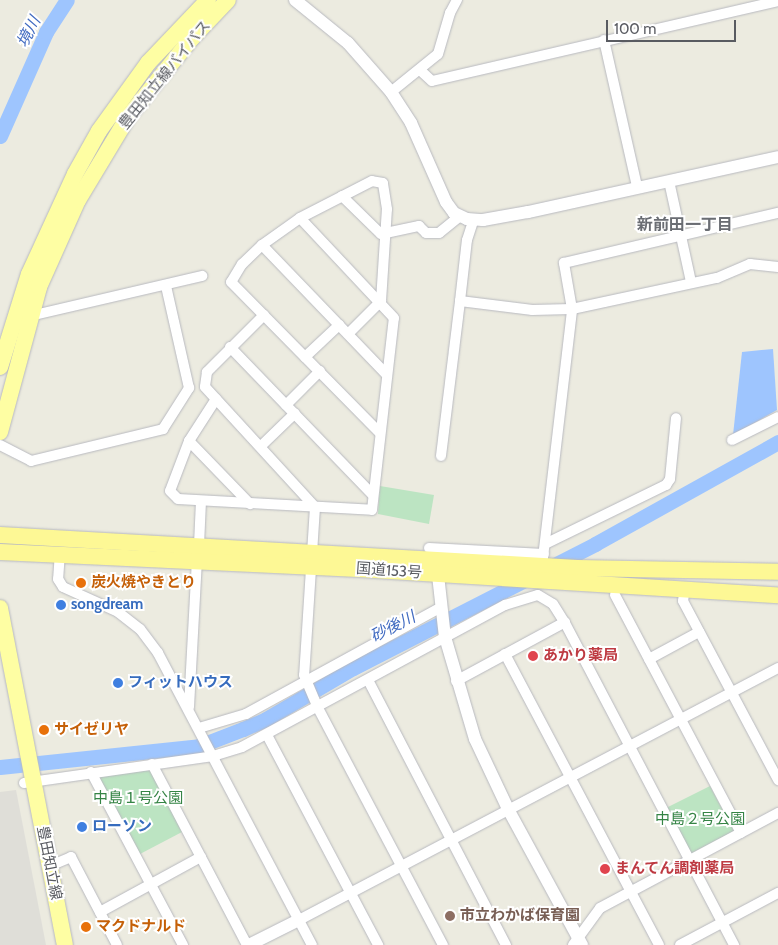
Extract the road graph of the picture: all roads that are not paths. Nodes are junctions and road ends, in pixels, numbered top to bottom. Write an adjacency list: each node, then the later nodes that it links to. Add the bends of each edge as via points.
1 (208, 0): 33 (main road, 豊田知立線バイパス, via 148,64 99,131 75,174 29,274)
2 (228, 0): 28 (main road, 豊田知立線バイパス, via 157,80 111,144 75,207 46,270)
3 (295, 0): 8 (street, via 348,43)
4 (457, 0): 7 (street, via 438,54)
5 (778, 1): 6 (street)
6 (604, 40): 7 (street, via 432,80); 11 (street)
7 (420, 70): 8 (street)
8 (391, 92): 14 (street, via 411,123 446,202)
9 (778, 157): 10 (street)
10 (668, 181): 11 (street); 18 (street)
11 (638, 187): 16 (street)
12 (342, 196): 15 (street); 17 (street, via 376,232); 17 (street, via 372,181 383,183)
13 (778, 213): 18 (street)
14 (460, 216): 16 (street); 17 (street, via 439,233 426,233 419,226)
15 (300, 218): 19 (street); 24 (street)
16 (473, 221): 25 (street, via 467,240)
17 (386, 234): 24 (street)
18 (680, 235): 22 (street); 26 (street, via 564,263)
19 (262, 246): 27 (street, via 242,264 231,282); 29 (street)
20 (778, 267): 22 (street, via 750,264 717,278)
21 (202, 276): 23 (street)
22 (691, 282): 26 (street)
23 (166, 286): 28 (street); 45 (street, via 189,388 163,430 31,460)
24 (380, 301): 30 (street); 35 (street, via 394,318)
25 (460, 302): 26 (street, via 532,310); 47 (street)
26 (572, 309): 58 (street)
27 (264, 315): 31 (street); 32 (street)
28 (30, 316): 41 (main road, 豊田知立線バイパス)
29 (339, 325): 30 (street); 32 (street)
30 (348, 334): 35 (street)
31 (230, 347): 36 (street, via 205,378 205,387); 37 (street)
32 (306, 357): 34 (street)
33 (0, 368)
34 (320, 371): 37 (street); 42 (street)
35 (387, 375): 42 (street)
36 (216, 399): 44 (street); 46 (street)
37 (286, 404): 38 (street)
38 (295, 413): 46 (street); 48 (street)
39 (778, 417): 43 (street)
40 (676, 418): 58 (street, via 670,479 666,485)
41 (0, 432)
42 (380, 432): 48 (street)
43 (732, 440)
44 (189, 441): 49 (street, via 170,491 178,499); 50 (street)
45 (0, 445)
46 (261, 446): 51 (street)
47 (440, 456)
48 (373, 494): 51 (street, via 372,510)
49 (201, 502): 50 (street); 56 (street)
50 (250, 504): 51 (street)
51 (315, 507): 57 (street)
52 (0, 535): 56 (highway, 国道153号)
53 (430, 548): 58 (street)
54 (0, 552): 55 (highway, 国道153号)
55 (60, 552): 56 (highway, 国道153号); 79 (street, via 58,579 64,587 104,604 140,629 158,653)
56 (198, 553): 57 (highway, 国道153号); 79 (street)
57 (310, 559): 58 (highway, 国道153号); 61 (highway, 国道153号); 77 (street)
58 (541, 568): 59 (highway, 国道153号); 61 (highway, 国道153号); 63 (highway, 国道153号); 68 (street, via 553,604); 70 (street, via 505,604)
59 (742, 571): 60 (highway, 国道153号); 62 (highway)
60 (778, 572)
61 (438, 575): 67 (street)
62 (778, 580)
63 (685, 588): 65 (highway, 国道153号); 69 (street, via 683,601)
64 (615, 595): 72 (street)
65 (778, 595)
66 (0, 608): 85 (main road)
67 (440, 608): 70 (street); 77 (street)
68 (564, 622): 71 (street); 84 (street)
69 (699, 632): 72 (street); 78 (street)
70 (445, 638): 75 (street); 76 (street)
71 (505, 654): 76 (street); 89 (street)
72 (650, 659): 81 (street)
73 (0, 666): 85 (main road)
74 (778, 668): 78 (street)
75 (368, 680): 80 (street); 95 (street)
76 (456, 680): 92 (street, via 475,739)
77 (306, 681): 80 (street); 82 (street, via 246,714)
78 (732, 692): 81 (street); 90 (street)
79 (189, 708): 82 (street)
80 (318, 708): 83 (street); 99 (street)
81 (681, 719): 84 (street); 94 (street)
82 (200, 730): 86 (street)
83 (267, 735): 86 (street); 103 (street)
84 (630, 747): 89 (street); 97 (street)
85 (22, 750): 91 (main road)
86 (212, 752): 87 (street); 105 (street)
87 (152, 764): 88 (street); 96 (street)
88 (91, 772): 91 (street); 100 (street)
89 (570, 778): 92 (street); 101 (street)
90 (778, 780)
91 (29, 782): 98 (main road, 豊田知立線); 108 (main road, 豊田知立線)
92 (509, 811): 95 (street); 107 (street)
93 (778, 813): 94 (street)
94 (741, 833): 97 (street)
95 (452, 840): 99 (street); 116 (street)
96 (201, 857): 100 (street); 112 (street)
97 (690, 860): 101 (street); 106 (street)
98 (50, 866): 104 (street, via 71,857); 109 (main road, 豊田知立線)
99 (401, 867): 103 (street); 115 (street)
100 (150, 884): 104 (street); 111 (street)
101 (631, 891): 107 (street, via 600,908); 117 (street)
102 (778, 893): 106 (street)
103 (350, 894): 105 (street); 114 (street)
104 (100, 912): 110 (street)
105 (299, 920): 112 (street); 113 (street)
106 (723, 923): 118 (street); 119 (street)
107 (578, 943)
108 (55, 945)
109 (65, 945)
110 (117, 945)
111 (183, 945)
112 (248, 945)
113 (312, 945)
114 (378, 945)
115 (443, 945)
116 (506, 945)
117 (659, 945)
118 (680, 945)
119 (734, 945)

